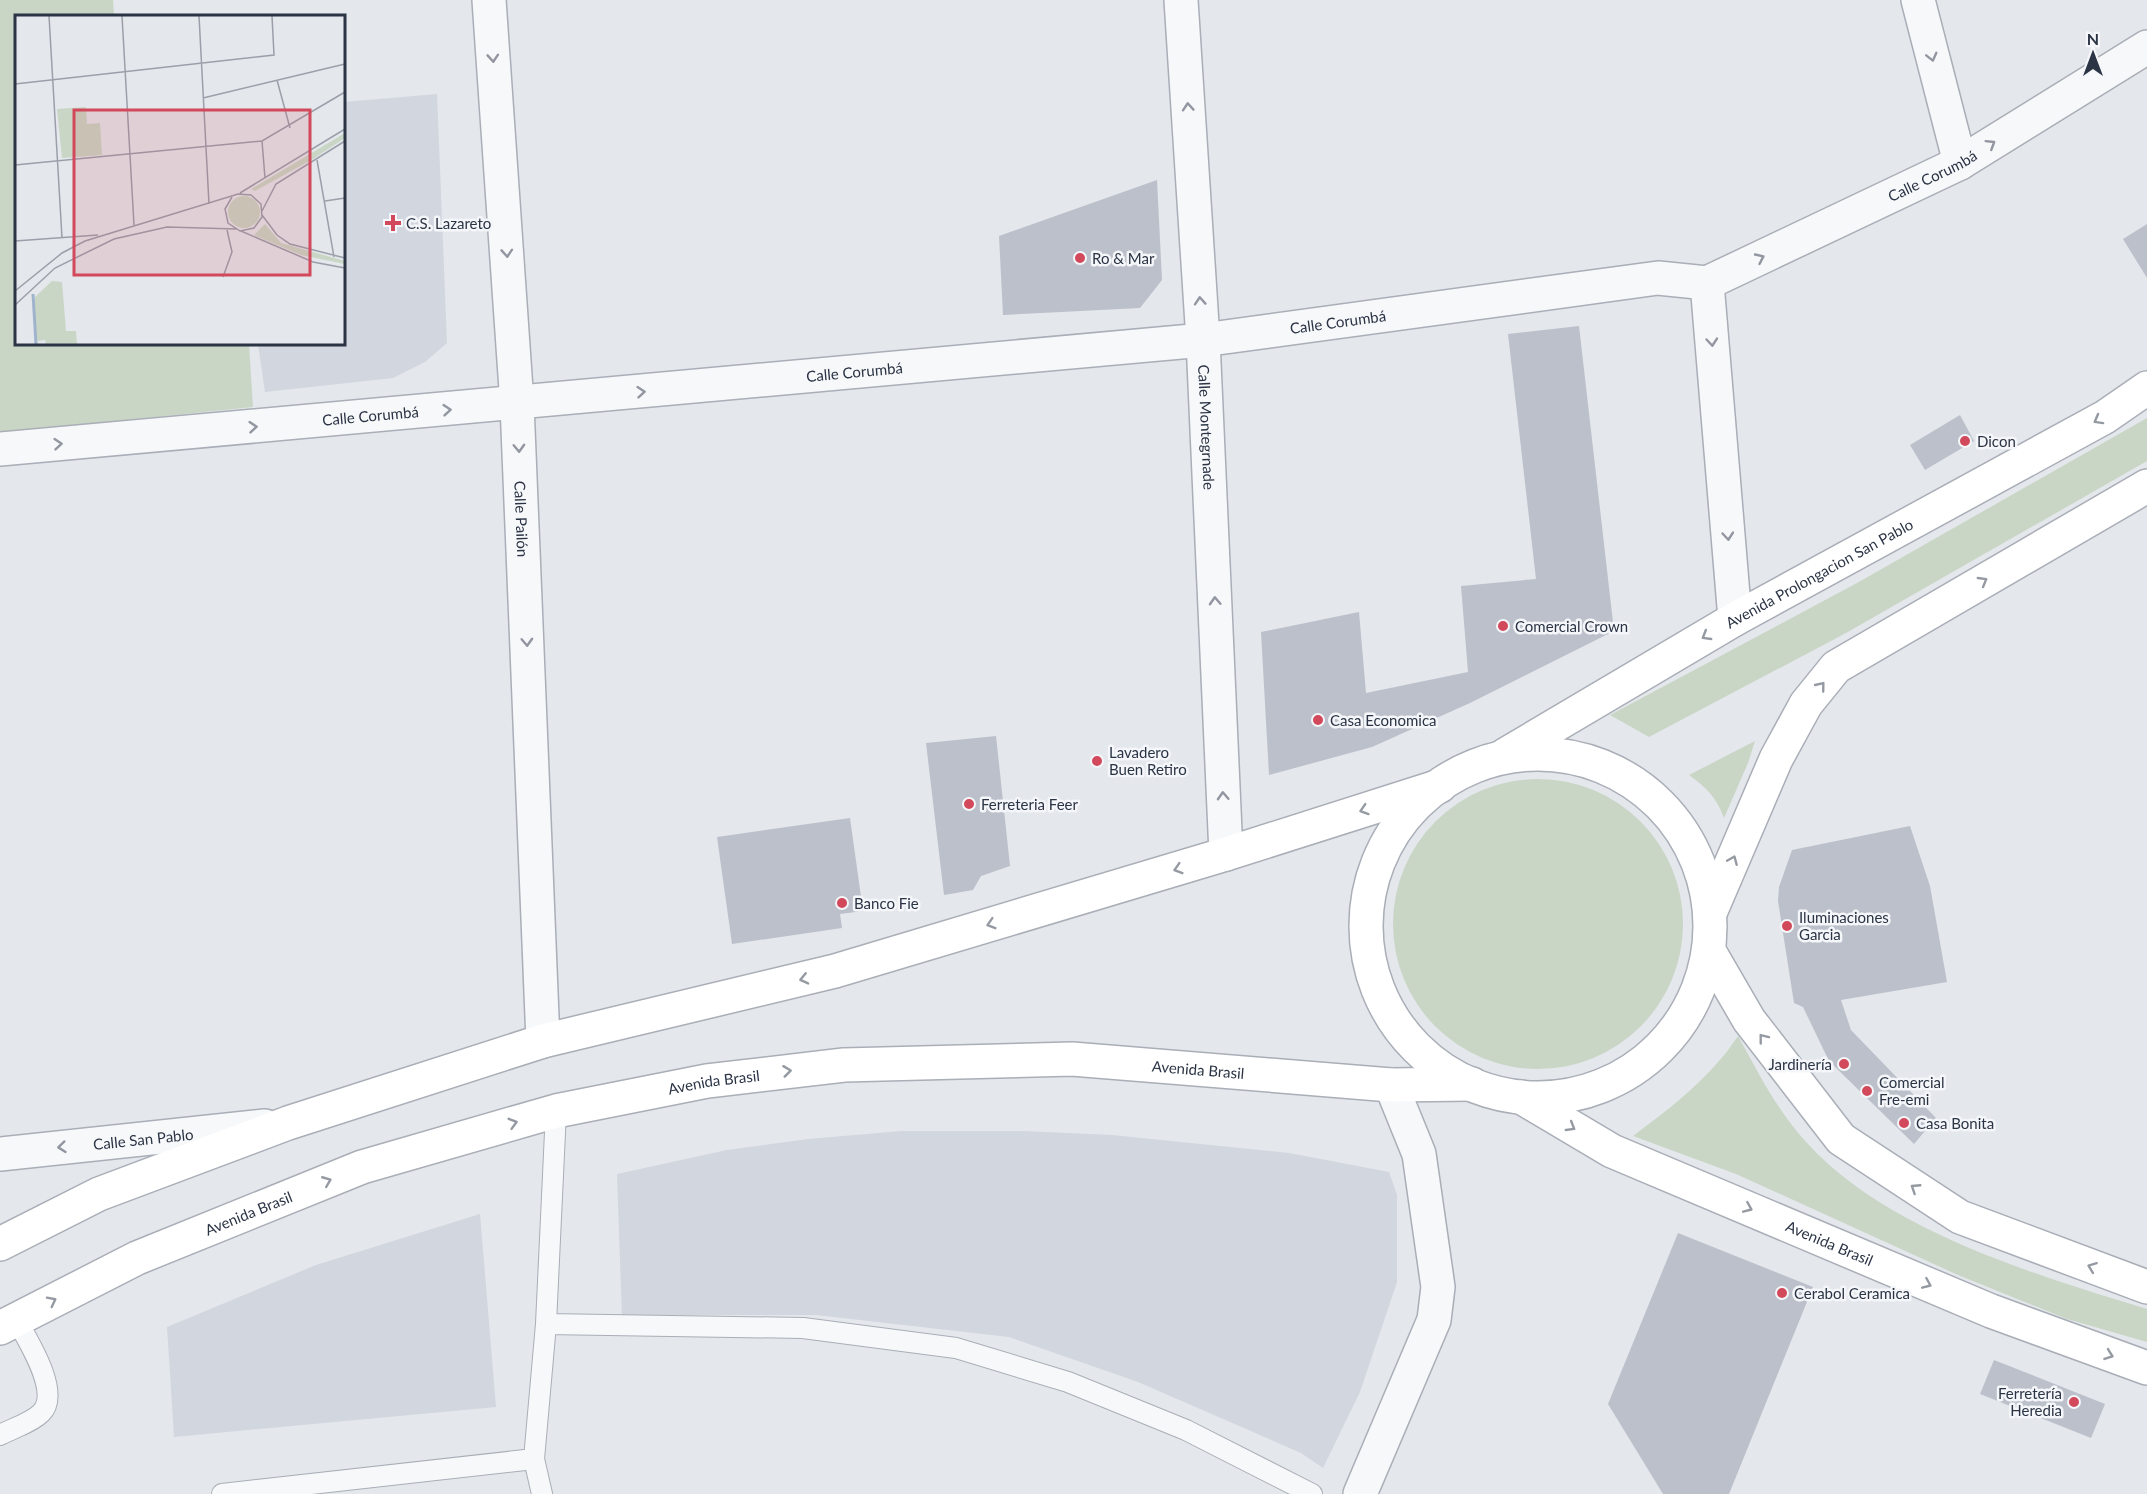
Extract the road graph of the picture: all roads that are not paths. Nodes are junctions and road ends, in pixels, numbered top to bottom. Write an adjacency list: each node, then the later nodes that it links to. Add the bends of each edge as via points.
1 (489, 0): 9 (street, Calle Pailón, one-way to 9)
2 (1181, 0): 7 (street, Calle Montegrnade, one-way to 2)
3 (1918, 0): 5 (street, one-way to 5)
4 (2147, 47): 5 (street, Calle Corumbá, one-way to 4)
5 (1960, 163): 6 (street, Calle Corumbá, one-way to 5)
6 (1707, 283): 7 (street, Calle Corumbá, via 1658,278); 12 (street, one-way to 12)
7 (1203, 340): 9 (street, Calle Corumbá, one-way to 7); 15 (street, Calle Montegrnade, one-way to 7)
8 (2147, 388): 12 (main road, Avenida Prolongacion San Pablo, one-way to 12, via 2105,417)
9 (517, 404): 10 (street, Calle Corumbá, one-way to 9); 18 (street, Calle Pailón, one-way to 18)
10 (0, 449)
11 (2147, 486): 16 (main road, one-way to 11, via 1776,759 1806,704 1836,667)
12 (1735, 619): 13 (main road, Avenida Prolongacion San Pablo, one-way to 13)
13 (1494, 761): 14 (main road); 16 (main road, via 1534,755 1574,759 1630,781 1661,807 1686,838 1703,874)
14 (1440, 786): 15 (main road, one-way to 15); 19 (main road, via 1411,812 1380,860 1369,897 1369,954 1379,991 1397,1025 1438,1065)
15 (1226, 854): 18 (main road, one-way to 18, via 835,971)
16 (1710, 914): 17 (main road)
17 (1709, 951): 21 (main road, via 1690,1008 1666,1041 1636,1068 1581,1092); 26 (main road, one-way to 17, via 1960,1217 1841,1139 1749,1020)
18 (543, 1041): 23 (main road)
19 (1472, 1084): 20 (main road, Avenida Brasil); 21 (main road)
20 (1391, 1085): 22 (main road, Avenida Brasil, one-way to 20, via 707,1081 844,1065 1072,1059); 35 (street, via 1419,1155 1438,1287 1434,1320)
21 (1521, 1097): 29 (main road, Avenida Brasil, one-way to 29, via 1612,1151 1991,1311)
22 (556, 1111): 27 (main road, Avenida Brasil, one-way to 22, via 137,1258 362,1167); 28 (lane)
23 (288, 1123): 24 (street, Calle San Pablo, one-way to 24); 25 (main road, via 99,1194)
24 (0, 1154)
25 (0, 1244)
26 (2147, 1287)
27 (8, 1323): 30 (lane, via 48,1387 48,1401 42,1412)
28 (546, 1324): 31 (lane); 34 (lane, via 803,1329 956,1348 1068,1382 1186,1430)
29 (2147, 1368)
30 (0, 1435)
31 (534, 1459): 32 (lane); 33 (lane)
32 (222, 1494)
33 (542, 1494)
34 (1312, 1494)
35 (1360, 1494)

